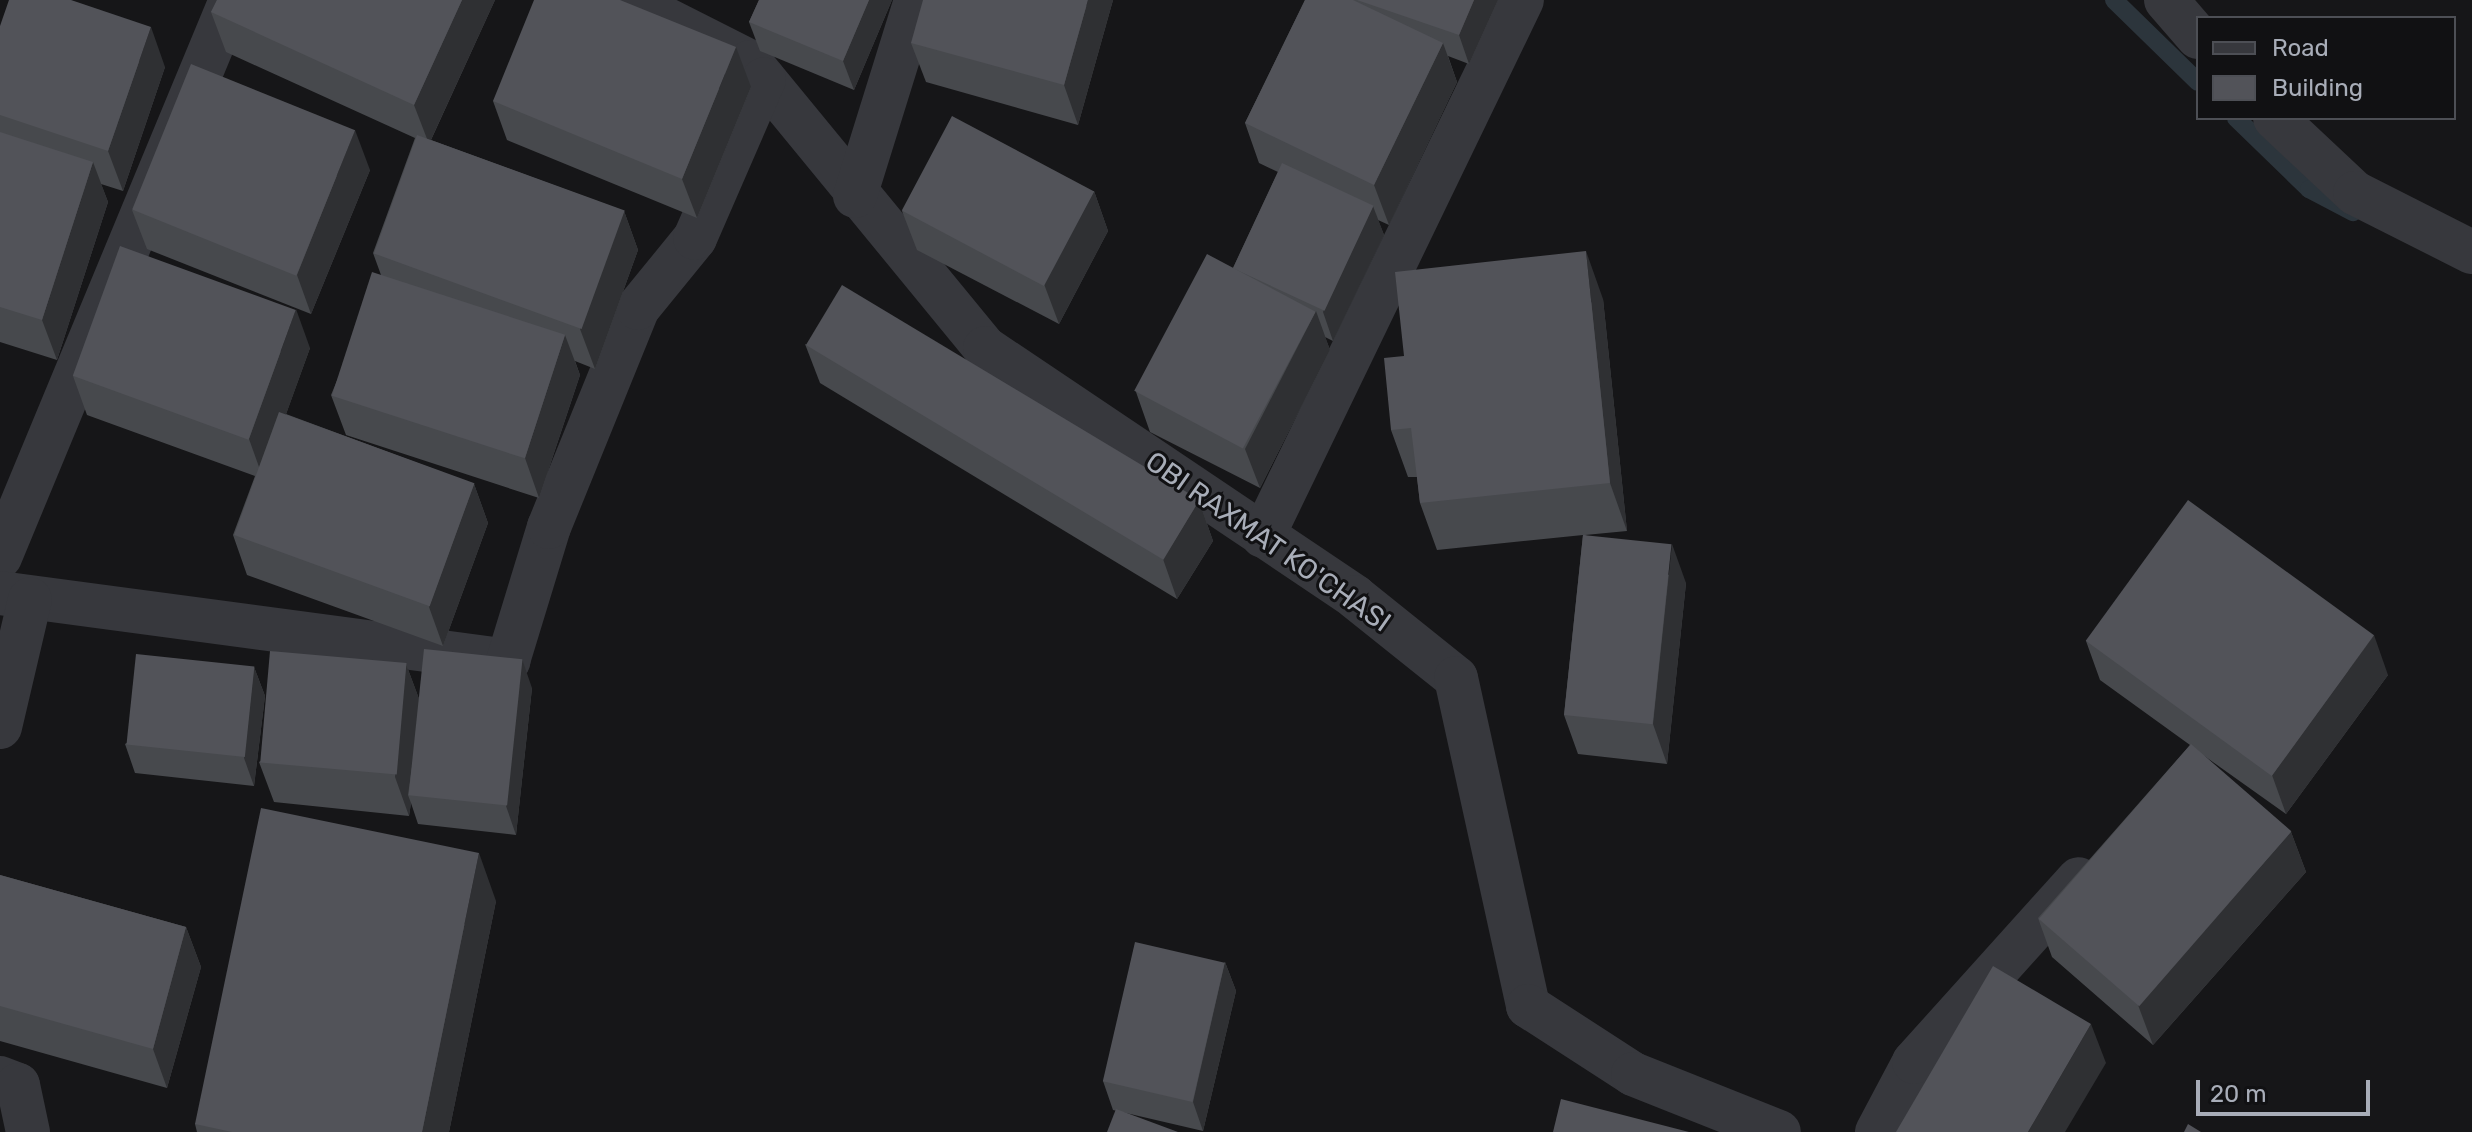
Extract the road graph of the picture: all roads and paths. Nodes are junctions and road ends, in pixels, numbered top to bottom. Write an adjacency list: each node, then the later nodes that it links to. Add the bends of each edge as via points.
1 (231, 0): 12 (street)
2 (628, 0): 7 (street, OBI RAXMAT KO'CHASI, via 750,62)
3 (916, 0): 9 (street)
4 (1522, 0): 11 (street)
5 (2166, 0): 6 (street)
6 (2196, 35)
7 (764, 79): 9 (street, OBI RAXMAT KO'CHASI); 13 (street, via 695,238 638,308 549,527 508,661)
8 (2277, 120): 10 (street, via 2355,193)
9 (855, 196): 11 (street, OBI RAXMAT KO'CHASI, via 985,348)
10 (2472, 252)
11 (1263, 536): 18 (street, OBI RAXMAT KO'CHASI, via 1456,678 1528,1006 1633,1074)
12 (0, 557)
13 (15, 596): 14 (street)
14 (0, 727)
15 (2107, 849): 19 (street, via 1914,1062)
16 (0, 1078): 17 (street, via 18,1085)
17 (28, 1132)
18 (1779, 1132)
19 (1877, 1132)

